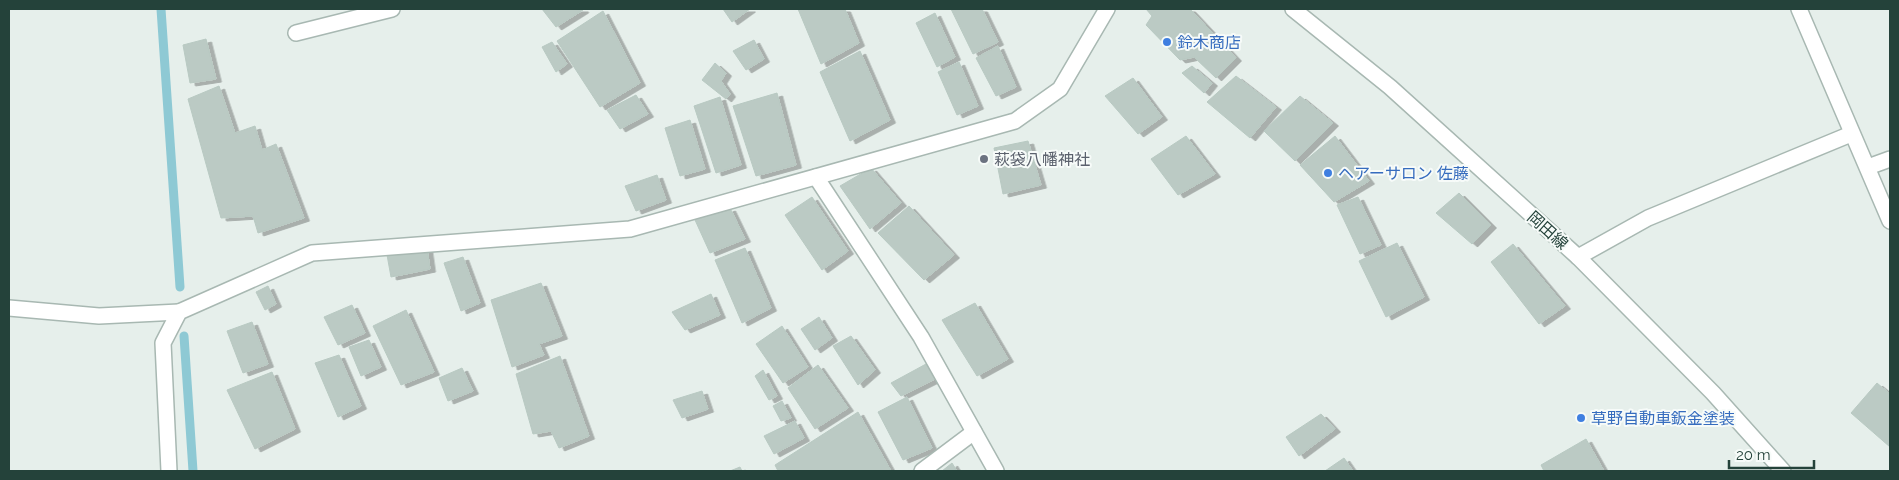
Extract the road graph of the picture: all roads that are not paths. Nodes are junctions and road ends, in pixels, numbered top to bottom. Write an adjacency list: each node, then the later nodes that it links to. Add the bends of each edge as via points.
1 (392, 9): 5 (street)
2 (1107, 9): 9 (street, via 1060,89 1015,121)
3 (1293, 9): 11 (street, 岡田線, via 1390,87)
4 (1799, 9): 6 (street)
5 (296, 33)
6 (1851, 134): 8 (street); 11 (street, via 1648,218)
7 (1890, 159): 8 (street)
8 (1868, 167): 10 (street)
9 (816, 177): 13 (street, via 630,229 312,253); 14 (street, via 921,337)
10 (1890, 222)
11 (1578, 257): 18 (street, 岡田線, via 1714,393)
12 (9, 308): 13 (street, via 99,316)
13 (178, 312): 15 (street, via 163,344)
14 (974, 432): 16 (street); 17 (street)
15 (169, 471)
16 (922, 471)
17 (996, 471)
18 (1783, 471)

